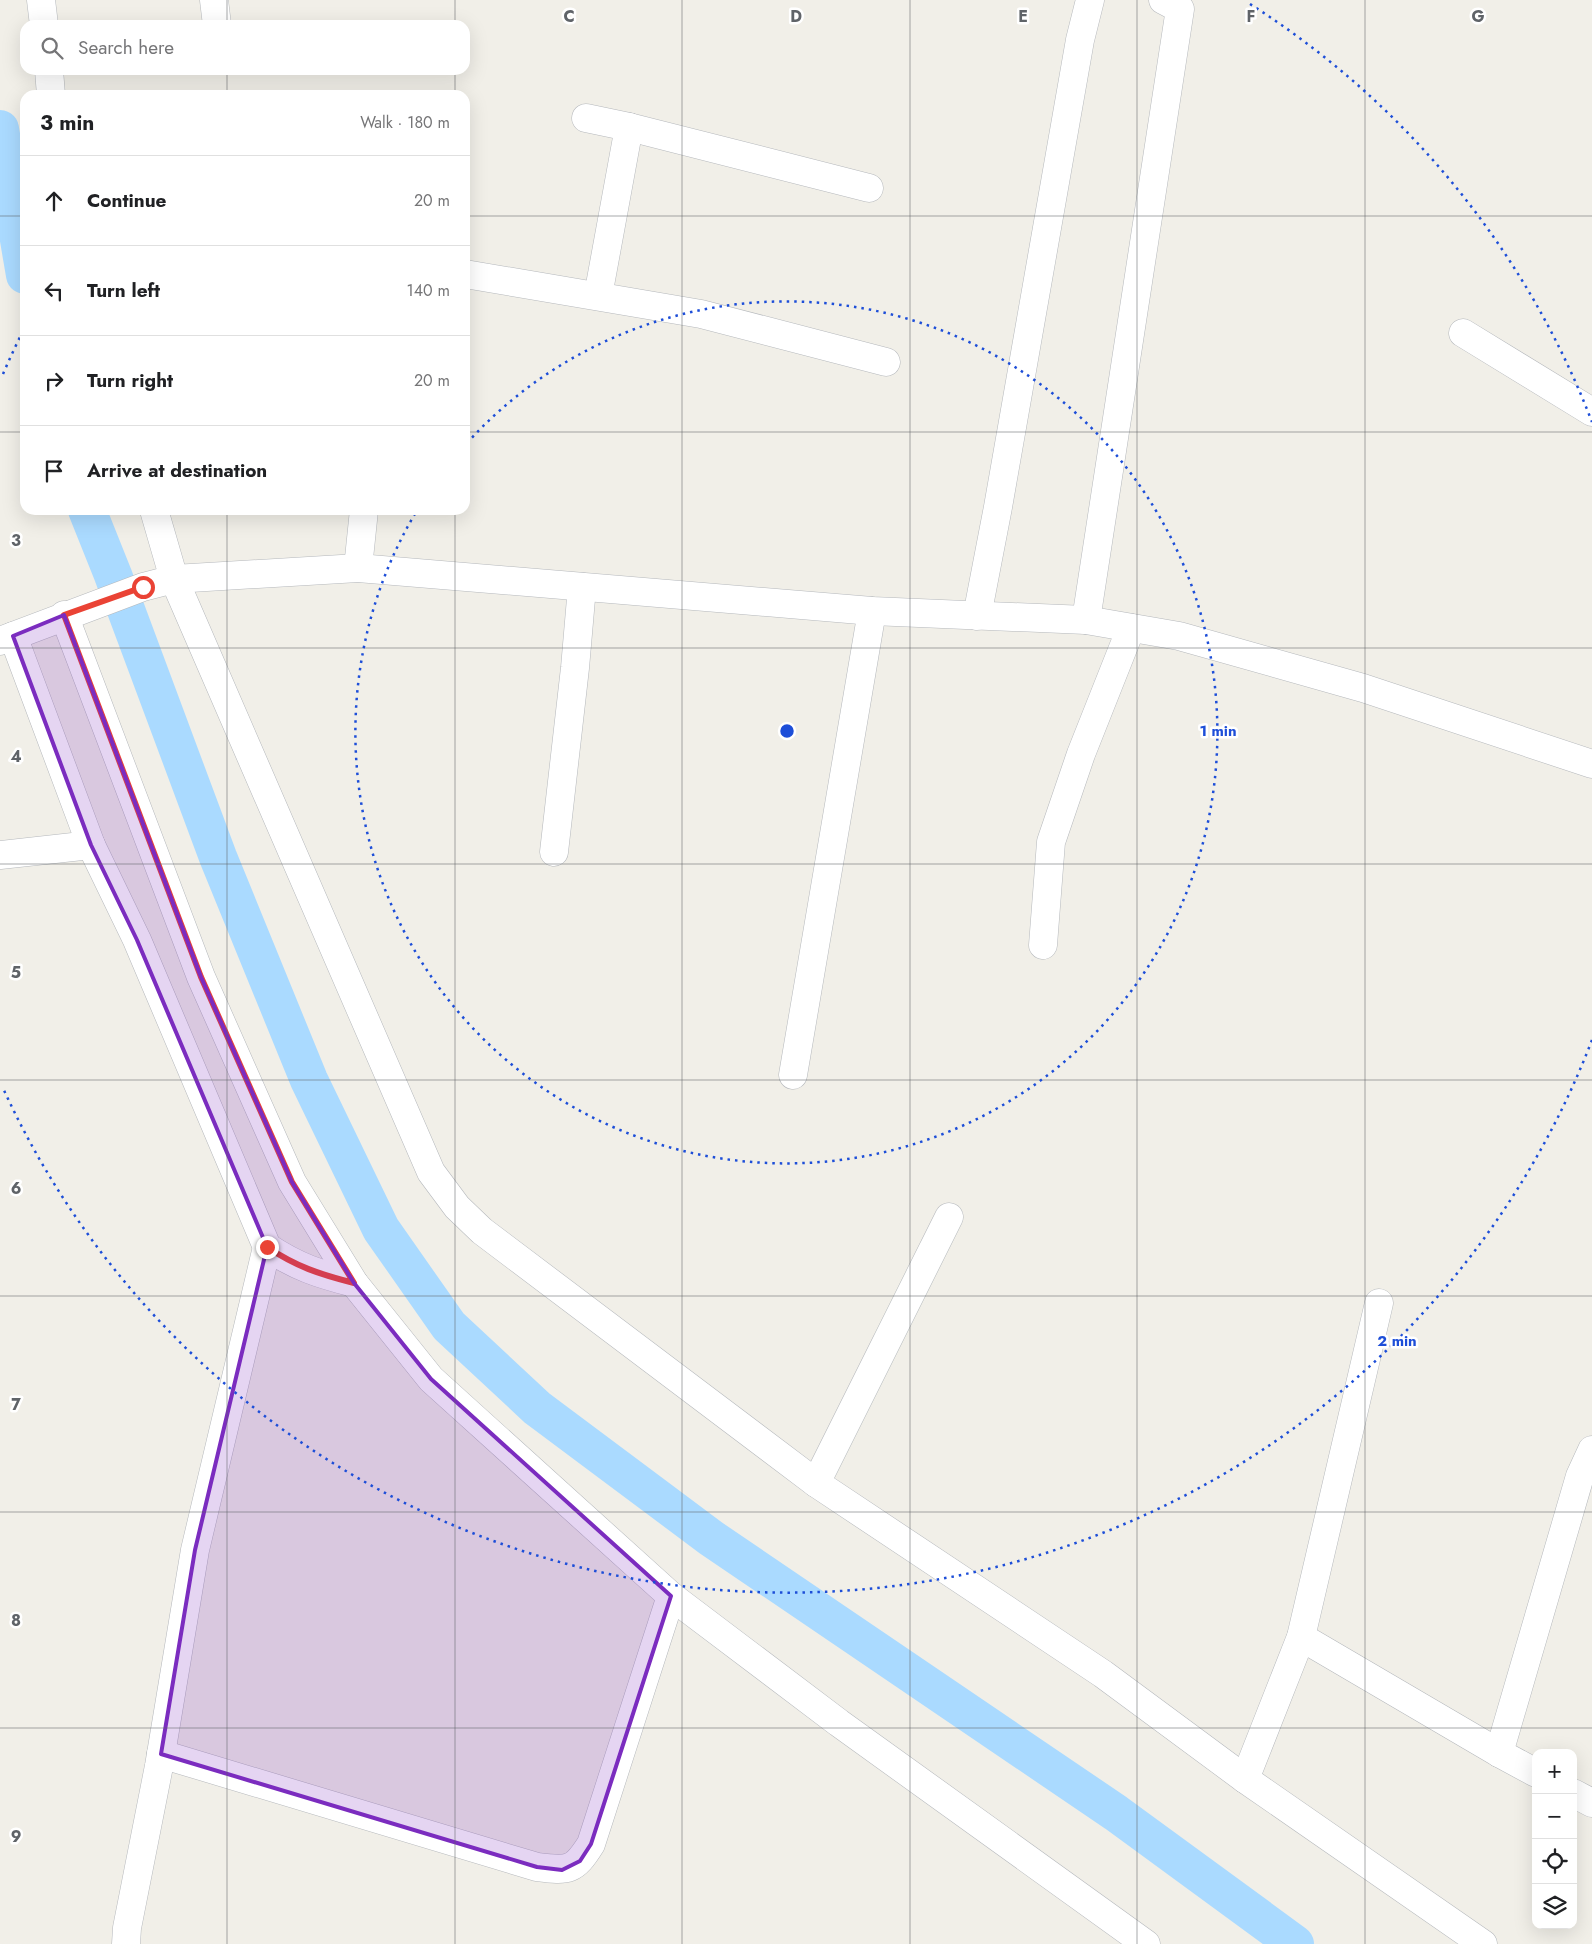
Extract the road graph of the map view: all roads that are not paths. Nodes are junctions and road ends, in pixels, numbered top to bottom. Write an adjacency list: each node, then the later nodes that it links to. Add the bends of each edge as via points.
1 (41, 0): 5 (street)
2 (214, 0): 6 (street)
3 (1090, 0): 24 (street, via 1080,40)
4 (1163, 0): 25 (street, via 1180,9)
5 (43, 20)
6 (216, 20)
7 (49, 75): 8 (street)
8 (51, 90)
9 (586, 118): 10 (street)
10 (629, 127): 11 (street); 13 (street)
11 (868, 188)
12 (470, 275): 13 (street)
13 (598, 296): 15 (street, via 701,314)
14 (1463, 333): 16 (street)
15 (886, 362)
16 (1592, 412)
17 (155, 515): 20 (street)
18 (363, 515): 19 (street)
19 (358, 568): 20 (street); 21 (street)
20 (174, 579): 23 (street); 39 (street, via 431,1172 482,1231)
21 (582, 586): 22 (street); 30 (street)
22 (872, 611): 24 (street); 33 (street)
23 (64, 615): 27 (street); 36 (street, via 201,977 292,1182)
24 (977, 616): 25 (street)
25 (1086, 620): 26 (street)
26 (1131, 628): 28 (street, via 1179,636 1363,688); 32 (street, via 1081,754 1051,842)
27 (6, 638): 29 (street)
28 (1592, 764)
29 (91, 845): 31 (street); 35 (street, via 137,940)
30 (554, 852)
31 (0, 855)
32 (1043, 945)
33 (793, 1074)
34 (949, 1217): 39 (street)
35 (267, 1247): 36 (street, via 314,1272); 43 (street, via 195,1550)
36 (354, 1283): 40 (street, via 431,1379)
37 (1379, 1303): 41 (street)
38 (1592, 1450): 42 (street, via 1580,1476)
39 (816, 1483): 45 (street, via 1102,1674)
40 (671, 1596): 43 (street, via 591,1844 580,1861 562,1870 537,1867); 49 (street, via 839,1723)
41 (1301, 1637): 42 (street); 45 (street)
42 (1499, 1753): 44 (street)
43 (161, 1754): 48 (street)
44 (1532, 1771)
45 (1245, 1779): 50 (street)
46 (1575, 1794): 47 (street)
47 (1592, 1803)
48 (126, 1944)
49 (1146, 1944)
50 (1482, 1944)

